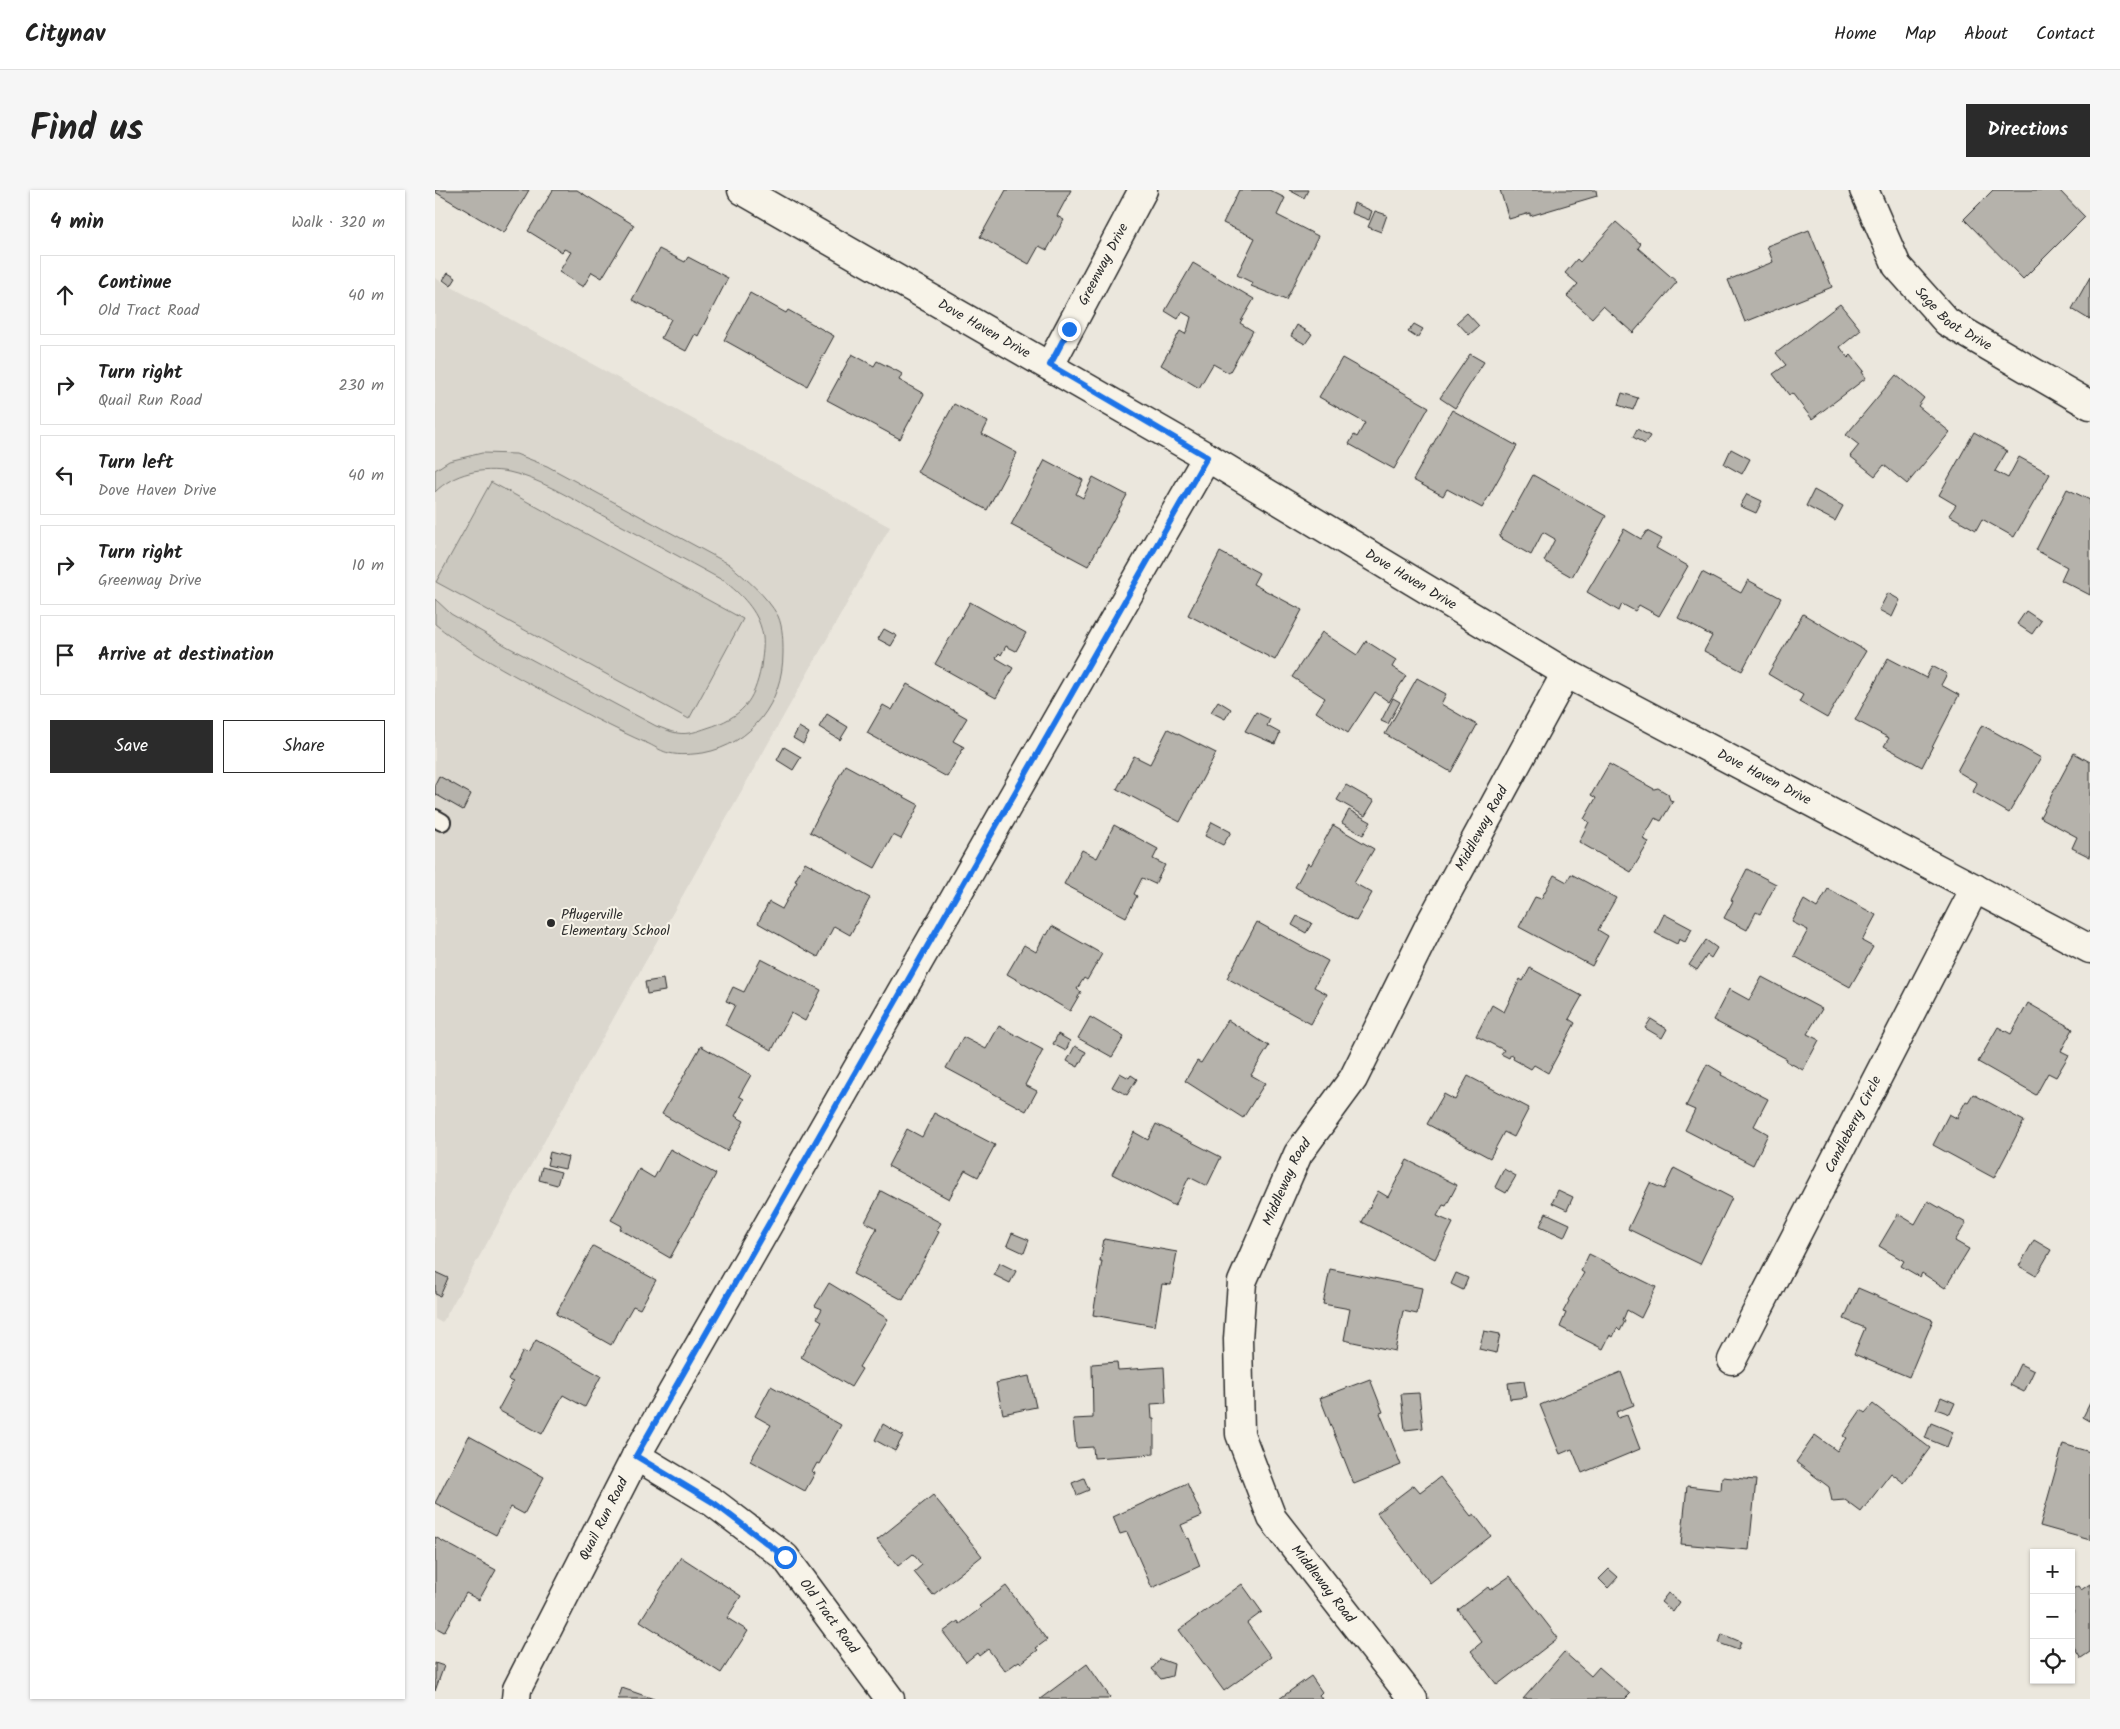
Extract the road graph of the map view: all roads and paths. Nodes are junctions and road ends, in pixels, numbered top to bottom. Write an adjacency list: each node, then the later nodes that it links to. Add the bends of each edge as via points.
1 (742, 190): 4 (street, Dove Haven Drive)
2 (1143, 190): 4 (street, Greenway Drive)
3 (1863, 190): 5 (street, Sage Boot Drive, via 1897,266 1947,322)
4 (1050, 365): 6 (street, Dove Haven Drive)
5 (2090, 405)
6 (1207, 457): 7 (street, Dove Haven Drive); 11 (street, Quail Run Road)
7 (1566, 673): 8 (street, Dove Haven Drive); 14 (street, Middleway Road, via 1431,922 1353,1079 1298,1154 1242,1282 1238,1339 1240,1434 1272,1518)
8 (1975, 888): 9 (street, Dove Haven Drive); 10 (street, Candleberry Circle)
9 (2090, 949)
10 (1732, 1360)
11 (636, 1456): 12 (street, Quail Run Road, via 517,1689); 13 (street, Old Tract Road, via 714,1503 785,1557)
12 (516, 1699)
13 (890, 1699)
14 (1413, 1699)

